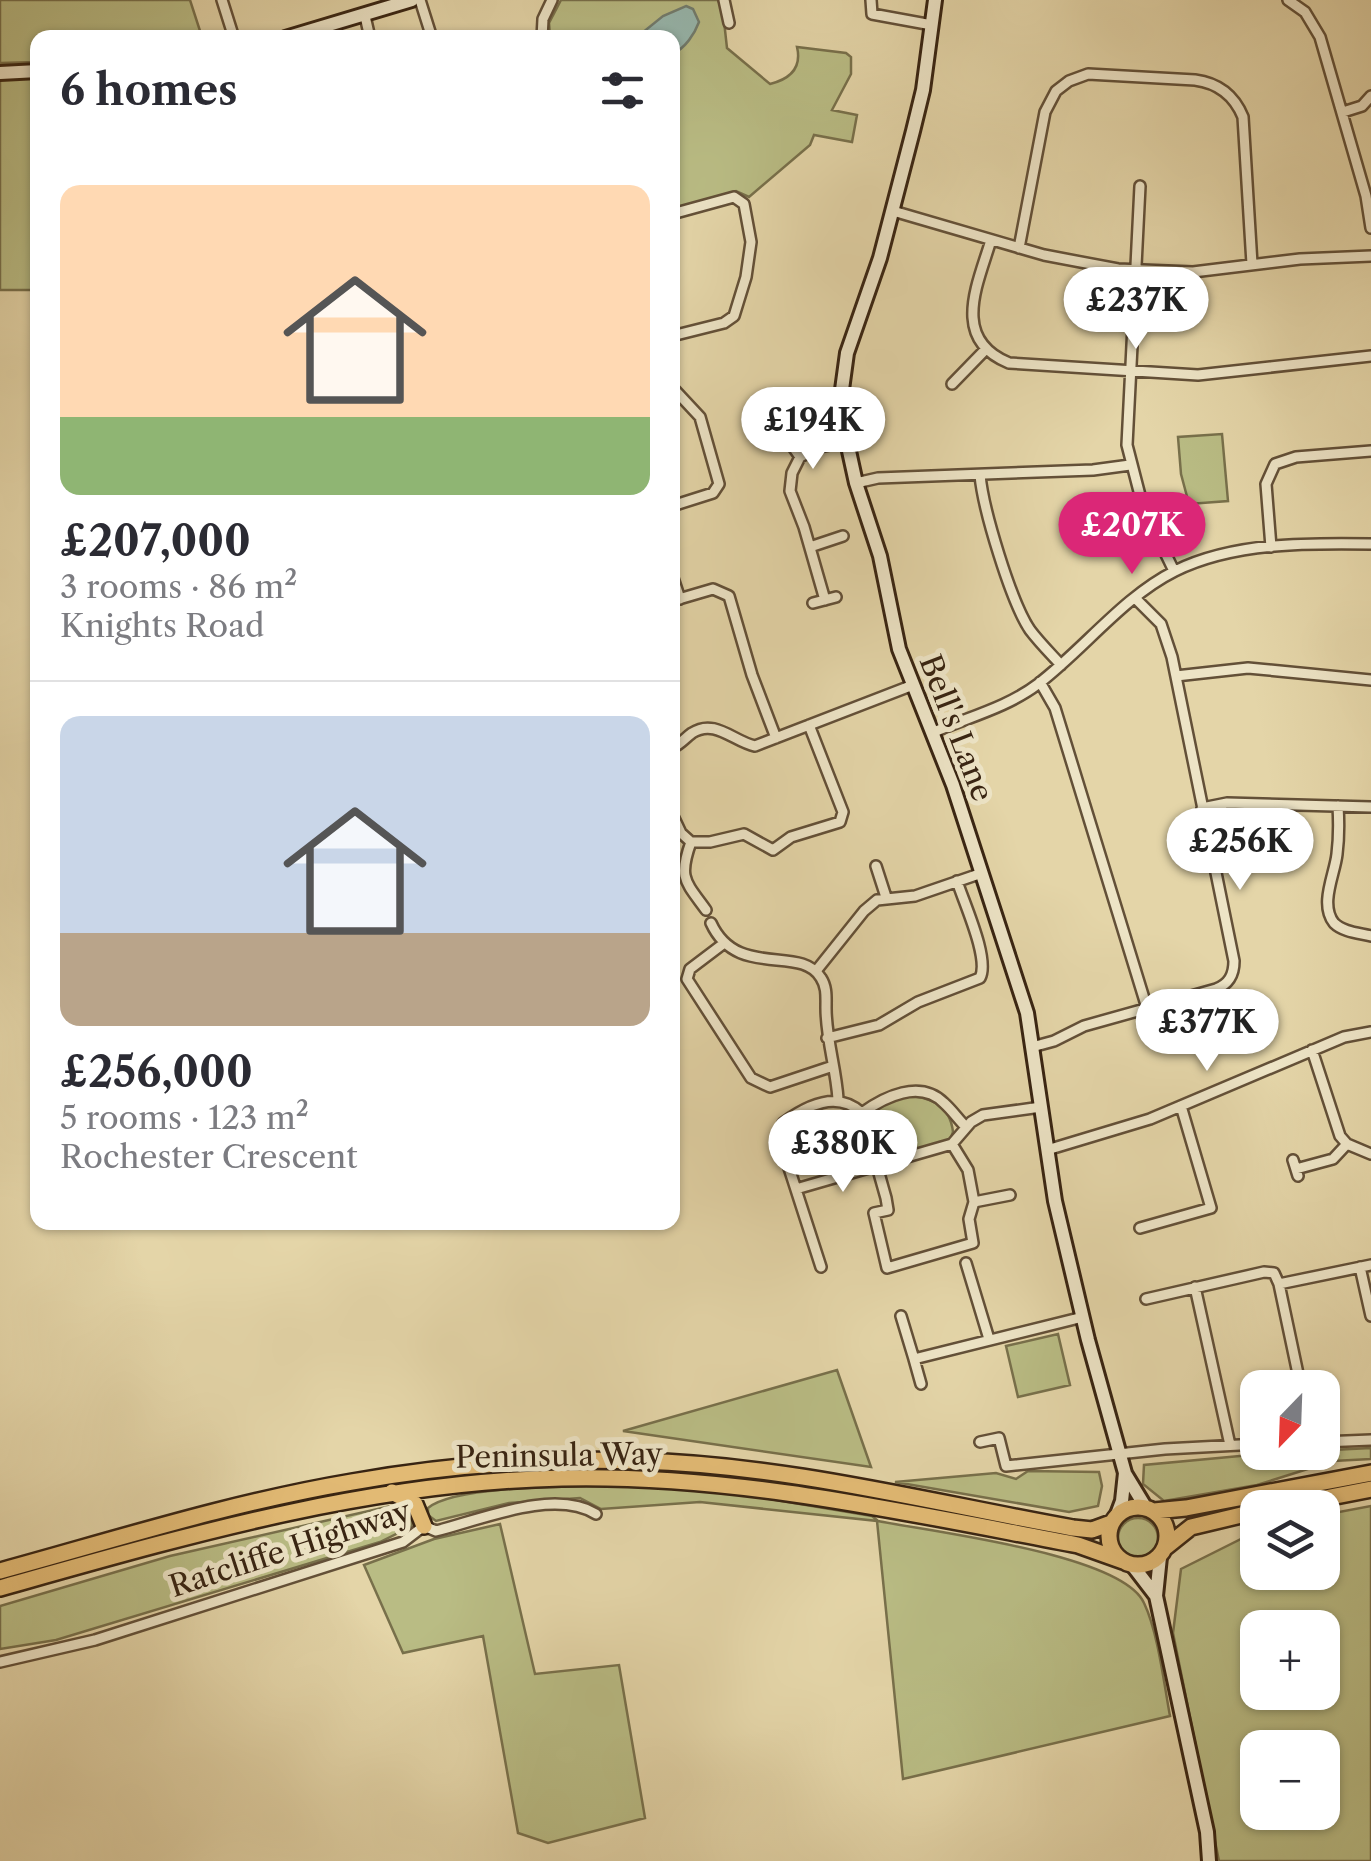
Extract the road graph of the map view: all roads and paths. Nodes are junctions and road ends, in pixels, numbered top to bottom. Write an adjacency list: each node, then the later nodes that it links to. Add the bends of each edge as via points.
1 (222, 0): 12 (street)
2 (412, 0): 9 (street)
3 (420, 0): 15 (street)
4 (552, 0): 16 (street)
5 (724, 0): 10 (street)
6 (870, 0): 11 (street, via 872,14)
7 (935, 0): 11 (street, Bell's Lane)
8 (1288, 0): 20 (street, via 1305,12 1320,37)
9 (364, 16): 13 (street); 14 (street)
10 (728, 23)
11 (932, 25): 22 (street, Bell's Lane)
12 (231, 30)
13 (314, 30)
14 (368, 30)
15 (429, 30)
16 (542, 30)
17 (30, 71): 18 (street)
18 (0, 73)
19 (1371, 96): 20 (street)
20 (1344, 112): 24 (street)
21 (1140, 186): 30 (street)
22 (893, 211): 25 (street); 38 (street, Bell's Lane, via 846,353)
23 (680, 212): 31 (street, via 734,196 746,208 752,236 734,316)
24 (1371, 228)
25 (991, 240): 27 (street); 32 (street, via 972,312)
26 (1371, 245): 28 (street)
27 (1018, 248): 29 (street, via 1044,112 1056,91 1088,74 1194,80 1225,91 1242,117); 30 (street)
28 (1371, 256): 29 (street)
29 (1252, 264): 30 (street)
30 (1134, 271): 34 (street)
31 (680, 334)
32 (986, 349): 34 (street, via 1016,364); 35 (street)
33 (1371, 356): 34 (street, via 1214,374)
34 (1128, 371): 41 (street)
35 (952, 384)
36 (680, 396): 44 (street, via 700,418 720,484 713,494)
37 (751, 409): 40 (street, via 779,409 784,434)
38 (845, 442): 40 (street); 43 (street, Bell's Lane)
39 (1371, 451): 48 (street, via 1275,464 1266,484)
40 (800, 458): 47 (street, via 790,491)
41 (1130, 465): 42 (street); 49 (street)
42 (980, 474): 43 (street); 53 (street, via 984,507 1020,611)
43 (856, 483): 57 (street, Bell's Lane)
44 (680, 504)
45 (843, 536): 47 (street)
46 (1371, 544): 48 (street)
47 (810, 547): 52 (street, via 830,598)
48 (1270, 547): 49 (street)
49 (1174, 572): 51 (street)
50 (680, 599): 60 (street, via 713,589 729,596)
51 (1136, 599): 53 (street); 54 (street, via 1165,632)
52 (813, 603)
53 (1061, 665): 56 (street)
54 (1176, 676): 55 (street, via 1248,668); 64 (street)
55 (1371, 680)
56 (1040, 682): 59 (street); 76 (street, via 1055,708)
57 (913, 685): 58 (street); 59 (street, Bell's Lane)
58 (809, 725): 60 (street); 66 (street, via 844,814 840,822 791,837 773,850 740,834)
59 (934, 732): 68 (street, Bell's Lane)
60 (776, 738): 61 (street, via 751,746 707,728)
61 (680, 742)
62 (1338, 806): 63 (street); 64 (street); 73 (street, via 1330,912 1343,929)
63 (1371, 807)
64 (1202, 808): 76 (street, via 1233,972 1216,989)
65 (680, 831): 66 (street)
66 (692, 842): 71 (street, via 683,875)
67 (876, 866): 70 (street)
68 (982, 873): 69 (street); 79 (street, Bell's Lane)
69 (957, 881): 70 (street, via 916,896); 78 (street, via 982,958 980,978 879,1025)
70 (886, 897): 75 (street, via 864,911)
71 (706, 910)
72 (710, 923): 74 (street)
73 (1371, 936)
74 (723, 944): 75 (street); 81 (street, via 686,979 751,1078 774,1086)
75 (816, 971): 78 (street, via 824,985)
76 (1148, 1008): 79 (street)
77 (1371, 1032): 80 (street)
78 (827, 1038): 81 (street)
79 (1032, 1046): 84 (street, Bell's Lane)
80 (1312, 1050): 83 (street); 88 (street)
81 (833, 1066): 82 (street)
82 (838, 1099): 85 (street); 93 (street, via 780,1127)
83 (1180, 1106): 89 (street); 96 (street, via 1211,1208)
84 (1041, 1108): 86 (street, via 984,1114); 89 (street, Bell's Lane)
85 (862, 1113): 86 (street, via 880,1100 916,1092 943,1101); 91 (street)
86 (966, 1126): 87 (street)
87 (952, 1144): 91 (street); 95 (street, via 968,1169)
88 (1347, 1144): 90 (street); 92 (street, via 1332,1160)
89 (1047, 1150): 105 (street, Bell's Lane)
90 (1371, 1154)
91 (879, 1164): 93 (street); 95 (street, via 888,1210 874,1213 887,1268 973,1243)
92 (1296, 1168)
93 (796, 1189): 99 (street)
94 (1010, 1195): 95 (street)
95 (974, 1202)
96 (1140, 1228)
97 (966, 1263): 106 (street)
98 (1366, 1266): 100 (street); 104 (street)
99 (821, 1267)
100 (1279, 1284): 101 (street, via 1271,1271); 108 (street)
101 (1195, 1287): 102 (street); 113 (street)
102 (1146, 1299)
103 (901, 1316): 107 (street)
104 (1371, 1316)
105 (1083, 1317): 106 (street); 115 (street, Bell's Lane)
106 (989, 1340): 107 (street)
107 (914, 1359): 109 (street)
108 (1297, 1370)
109 (921, 1384)
110 (1371, 1440): 111 (street)
111 (1340, 1441)
112 (980, 1442): 115 (street, via 998,1438 1006,1466)
113 (1230, 1445): 114 (street); 115 (street)
114 (1240, 1445)
115 (1121, 1454): 116 (street, Bell's Lane)
116 (1124, 1473): 122 (street, Bell's Lane); 126 (street, Bell's Lane)
117 (1371, 1473): 122 (main road)
118 (456, 1484): 120 (main road, Peninsula Way); 125 (main road, via 424,1501); 128 (main road, Peninsula Way, via 639,1479 760,1489 1078,1545)
119 (1371, 1489): 121 (main road)
120 (392, 1492): 125 (main road, via 415,1504); 130 (main road, Peninsula Way, via 275,1514)
121 (1340, 1495)
122 (1150, 1510): 126 (main road, via 1132,1508); 127 (main road, via 1167,1531)
123 (596, 1514): 125 (street, Ratcliffe Highway, via 562,1504 511,1509 436,1531)
124 (1240, 1515): 127 (main road, via 1191,1527)
125 (422, 1518): 132 (street, Ratcliffe Highway, via 403,1542 95,1640)
126 (1114, 1520): 128 (main road, via 1109,1542); 129 (main road, Peninsula Way, via 1092,1530 1073,1528 751,1470 565,1460 444,1468 265,1499)
127 (1163, 1552): 128 (main road, via 1150,1564); 131 (street)
128 (1128, 1563): 131 (street)
129 (0, 1571)
130 (0, 1588)
131 (1156, 1596): 133 (street)
132 (0, 1662)
133 (1209, 1861)

